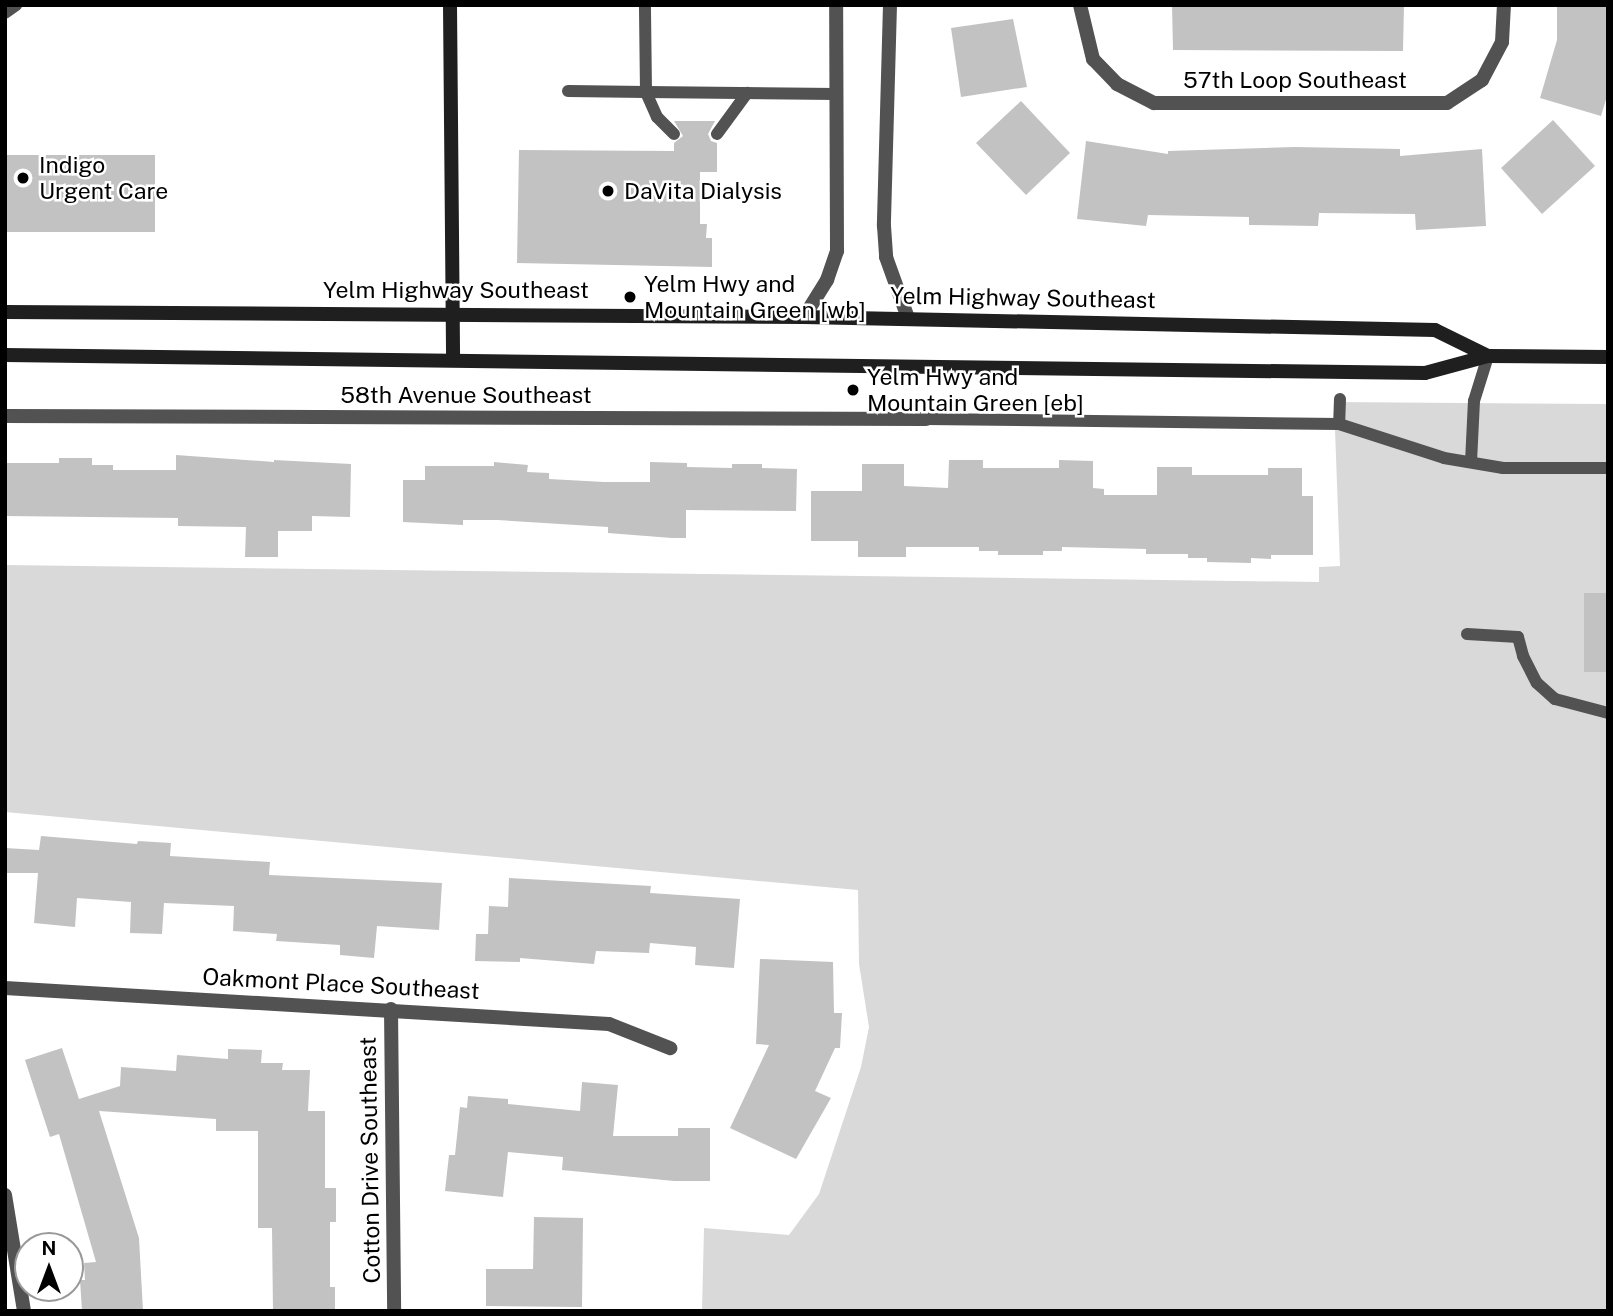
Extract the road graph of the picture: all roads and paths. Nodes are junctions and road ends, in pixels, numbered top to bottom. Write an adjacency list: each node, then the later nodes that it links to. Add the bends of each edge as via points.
1 (16, 5): 8 (lane)
2 (450, 5): 16 (main road)
3 (645, 5): 10 (lane)
4 (836, 5): 12 (street)
5 (890, 5): 18 (street, via 884,226 886,257)
6 (1080, 5): 7 (street, 57th Loop Southeast, via 1093,59 1117,84 1154,103 1447,103 1482,80 1502,42)
7 (1504, 5)
8 (5, 13)
9 (568, 91): 10 (lane)
10 (646, 92): 11 (lane); 13 (lane, via 657,117)
11 (747, 93): 12 (lane); 14 (lane)
12 (836, 94): 17 (street, via 837,251 827,280)
13 (674, 134)
14 (717, 134)
15 (5, 312): 16 (main road, Yelm Highway Southeast)
16 (453, 312): 17 (main road, Yelm Highway Southeast); 22 (main road)
17 (804, 317): 18 (main road, Yelm Highway Southeast)
18 (908, 318): 20 (main road, Yelm Highway Southeast, via 1435,330)
19 (5, 355): 22 (main road, Yelm Highway Southeast)
20 (1488, 356): 21 (main road, Yelm Highway Southeast); 22 (main road, Yelm Highway Southeast, via 1425,373); 27 (lane, via 1474,401)
21 (1608, 357)
22 (453, 359)
23 (1340, 399): 26 (lane)
24 (5, 416): 25 (street, 58th Avenue Southeast)
25 (926, 419): 26 (lane)
26 (1339, 424): 27 (lane, via 1444,458)
27 (1471, 462): 28 (lane, via 1503,468)
28 (1608, 468)
29 (1467, 634): 30 (lane, via 1518,637 1536,683 1555,699)
30 (1608, 713)
31 (5, 988): 32 (street, Oakmont Place Southeast)
32 (391, 1009): 33 (street, Oakmont Place Southeast, via 609,1024); 36 (street, Cotton Drive Southeast)
33 (670, 1048)
34 (5, 1195): 35 (street)
35 (24, 1311)
36 (394, 1311)

